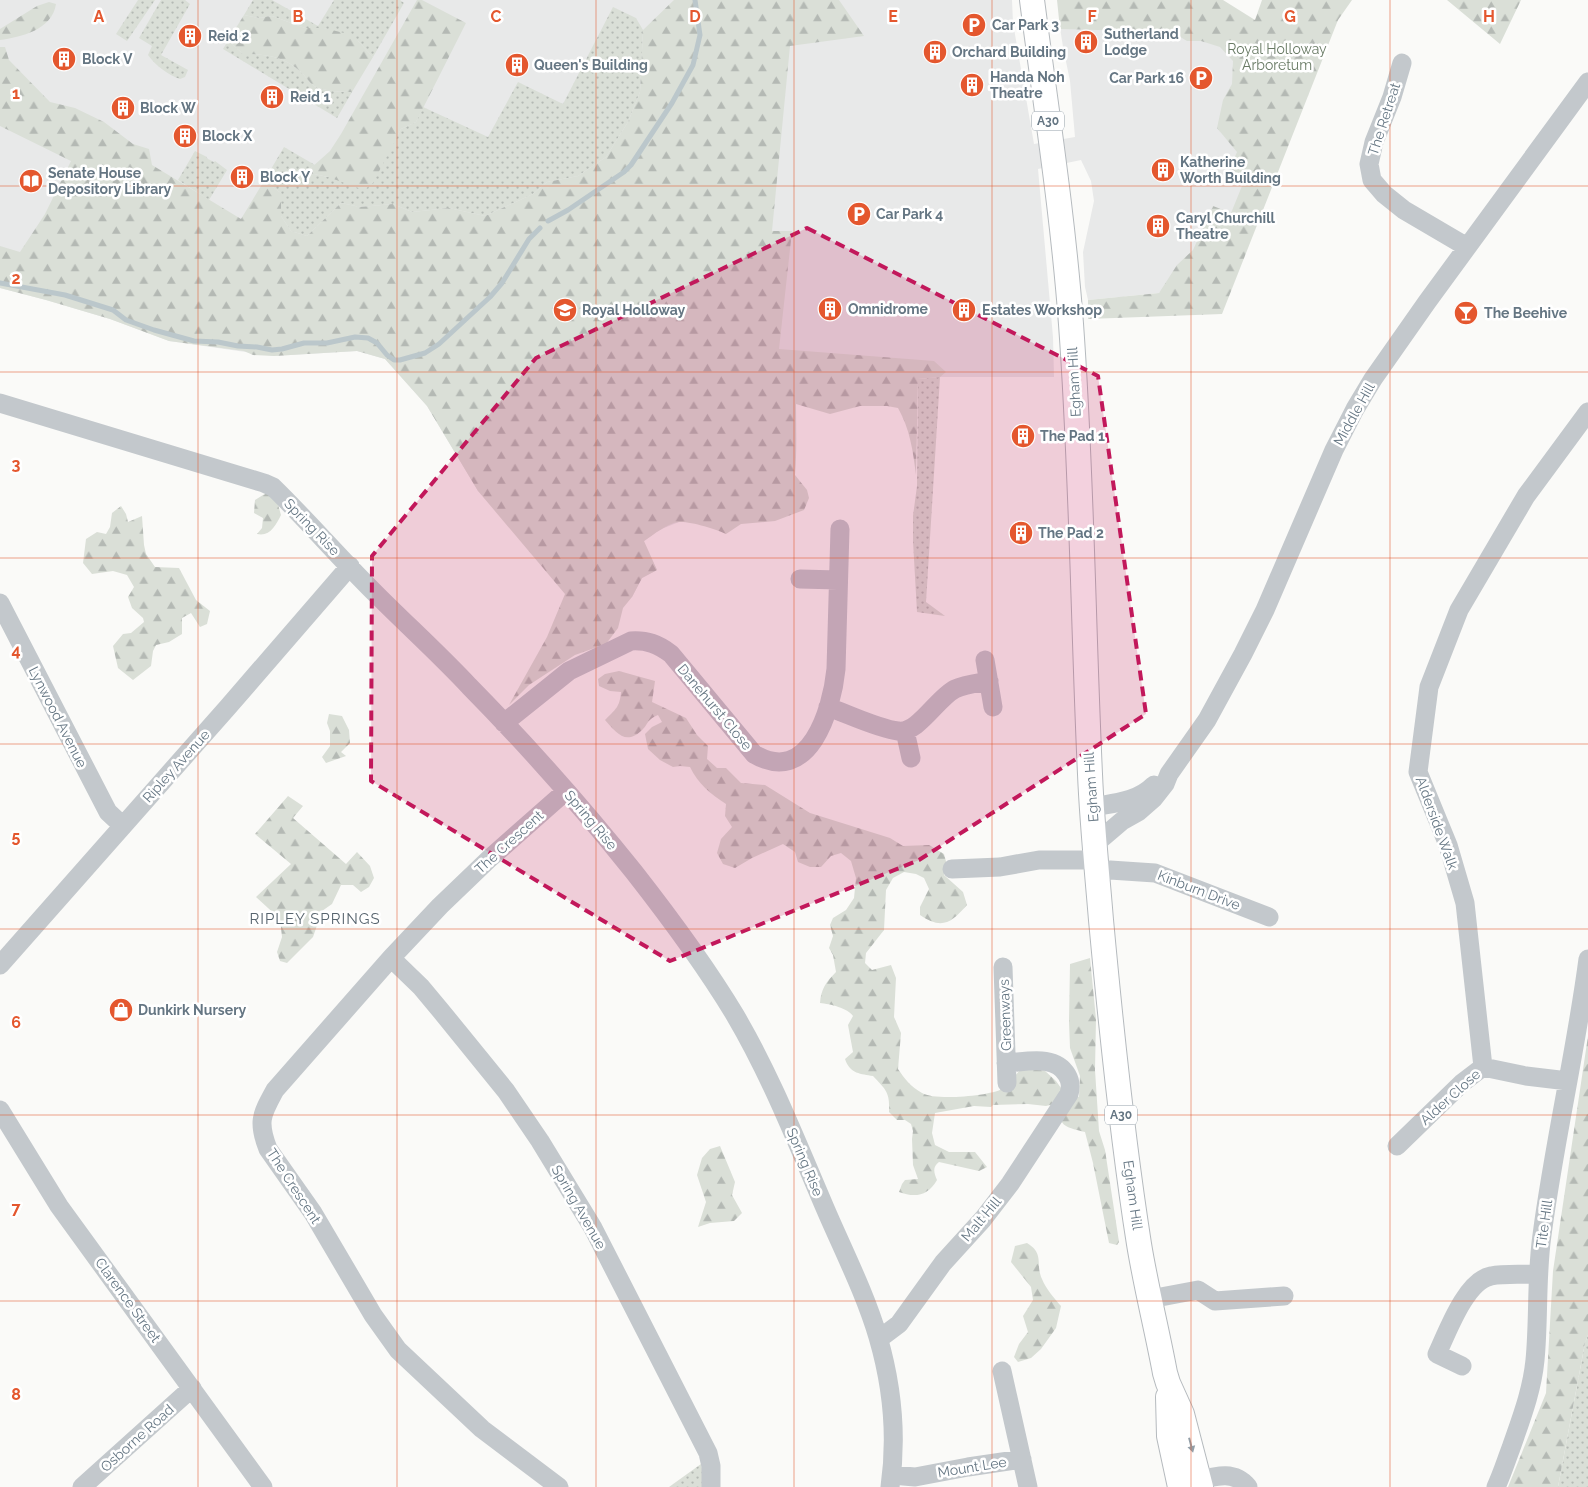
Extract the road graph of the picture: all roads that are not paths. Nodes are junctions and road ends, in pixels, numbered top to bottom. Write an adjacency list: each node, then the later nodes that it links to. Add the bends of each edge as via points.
1 (1032, 0): 21 (main road, Egham Hill / A30, via 1056,169 1071,323)
2 (1402, 62): 4 (street, The Retreat, via 1374,142 1369,164 1372,180 1404,210)
3 (1588, 82): 4 (street, Middle Hill)
4 (1467, 247): 19 (street, Middle Hill, via 1355,409 1243,654 1207,720)
5 (0, 403): 8 (street, Spring Rise, via 273,487)
6 (1588, 412): 31 (street, Alderside Walk, via 1526,496 1459,610 1429,687 1418,772 1448,845 1465,903)
7 (840, 529): 10 (street, Danehurst Close)
8 (350, 566): 16 (street, Spring Rise); 22 (street, Ripley Avenue)
9 (800, 579): 10 (street)
10 (838, 580): 14 (street, Danehurst Close, via 836,670)
11 (0, 603): 22 (street, Lynwood Avenue, via 104,806)
12 (985, 660): 13 (street)
13 (989, 681): 15 (street); 17 (street, via 954,690)
14 (828, 707): 16 (street, Danehurst Close, via 814,740 801,755 792,760 769,762 754,754 671,654 642,640 631,641 569,670); 17 (street)
15 (993, 707)
16 (504, 724): 20 (street, Spring Rise)
17 (905, 731): 18 (street)
18 (911, 758)
19 (1169, 774): 21 (street, Middle Hill, via 1139,796); 23 (street, Middle Hill, via 1154,798 1122,821)
20 (566, 791): 26 (street, The Crescent, via 489,859); 40 (street, Spring Rise, via 674,923 735,1014 782,1109)
21 (1092, 807): 23 (main road, Egham Hill / A30)
22 (123, 826): 28 (street, Ripley Avenue)
23 (1096, 858): 24 (street); 25 (street, Kinburn Drive, via 1110,870 1155,872); 39 (main road, Egham Hill / A30, via 1119,1099 1139,1245)
24 (952, 869)
25 (1269, 917)
26 (391, 958): 50 (street, The Crescent, via 275,1090 263,1114 264,1138 398,1350 482,1429); 51 (street, Spring Avenue, via 441,1011 506,1092 571,1191 708,1453)
27 (1588, 959): 32 (street, Tite Hill)
28 (0, 965)
29 (1003, 967): 30 (street, Greenways)
30 (1006, 1063): 33 (street, Greenways); 34 (street, Greenways, via 1052,1062 1061,1066 1069,1079)
31 (1483, 1067): 32 (street, Alder Close); 36 (street, Alder Close)
32 (1568, 1081): 37 (street, Tite Hill, via 1553,1160)
33 (1007, 1083)
34 (1070, 1089): 40 (street, Malt Hill, via 1010,1184 943,1263 899,1324)
35 (0, 1110): 43 (street, Clarence Street, via 59,1206)
36 (1397, 1146)
37 (1538, 1274): 41 (street, via 1489,1276 1472,1287 1435,1360); 54 (street, Tite Hill, via 1532,1383)
38 (1284, 1296): 39 (street, via 1215,1301 1198,1290)
39 (1150, 1299): 47 (main road, Egham Hill / A30, via 1168,1383 1169,1436)
40 (879, 1339): 45 (street, Spring Rise, via 890,1391 894,1460)
41 (1462, 1366)
42 (1002, 1371): 44 (street, Mount Lee)
43 (192, 1388): 48 (street, Osborne Road); 49 (street, Clarence Street)
44 (1022, 1460): 46 (street, Mount Lee, via 968,1467); 52 (street, Mount Lee)
45 (891, 1481): 46 (street, Mount Lee, via 915,1477)
46 (923, 1481)
47 (1190, 1485): 53 (street, via 1226,1475 1241,1480)
48 (82, 1487)
49 (262, 1487)
50 (559, 1487)
51 (711, 1487)
52 (1028, 1487)
53 (1248, 1487)
54 (1496, 1487)

